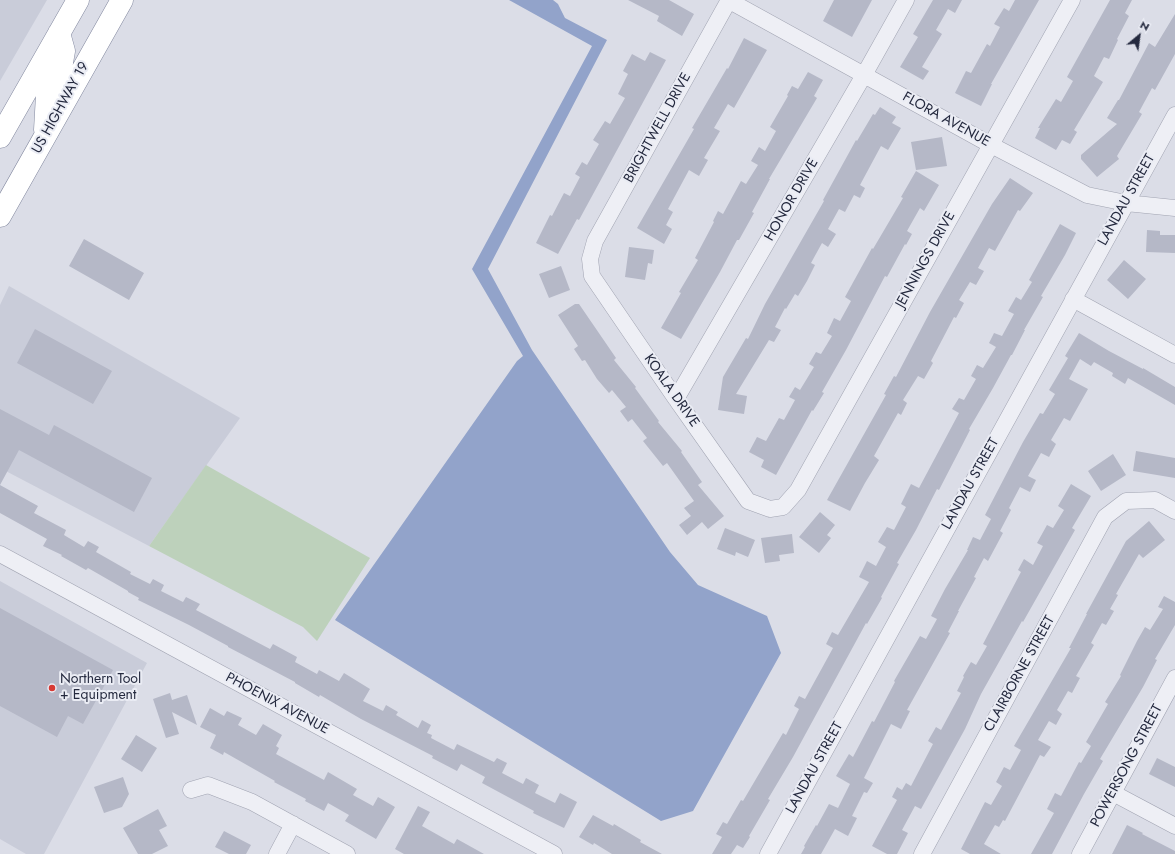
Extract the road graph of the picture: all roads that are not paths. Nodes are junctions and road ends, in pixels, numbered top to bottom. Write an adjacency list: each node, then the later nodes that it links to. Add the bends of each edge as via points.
1 (78, 0): 6 (highway)
2 (122, 0): 10 (highway, US HIGHWAY 19)
3 (729, 0): 7 (street, FLORA AVENUE); 15 (street, BRIGHTWELL DRIVE, via 595,241)
4 (906, 0): 7 (street, HONOR DRIVE)
5 (1072, 0): 11 (street, JENNINGS DRIVE)
6 (59, 33): 9 (highway); 10 (highway, via 64,51 61,68 47,95)
7 (864, 75): 11 (street, FLORA AVENUE); 18 (street, HONOR DRIVE)
8 (1175, 115): 12 (street, LANDAU STREET)
9 (0, 137)
10 (44, 137): 14 (highway, US HIGHWAY 19)
11 (991, 145): 12 (street, FLORA AVENUE, via 1087,195); 19 (street, JENNINGS DRIVE, via 798,490 784,506)
12 (1126, 203): 13 (street, FLORA AVENUE); 16 (street, LANDAU STREET)
13 (1175, 208)
14 (0, 216)
15 (590, 259): 18 (street, KOALA DRIVE, via 592,276)
16 (1073, 299): 17 (street); 30 (street, LANDAU STREET)
17 (1175, 355)
18 (676, 399): 19 (street, KOALA DRIVE, via 748,500)
19 (770, 509)
20 (1175, 511): 31 (street, CLAIRBORNE STREET, via 1155,500 1126,501 1105,517)
21 (0, 554): 29 (street, PHOENIX AVENUE)
22 (1175, 678): 24 (street, POWERSONG STREET)
23 (192, 790): 25 (street, via 208,785 252,802)
24 (1113, 793): 26 (street); 32 (street, POWERSONG STREET)
25 (292, 824): 27 (street); 28 (street)
26 (1175, 826)
27 (277, 854)
28 (347, 854)
29 (554, 854)
30 (768, 854)
31 (922, 854)
32 (1080, 854)

